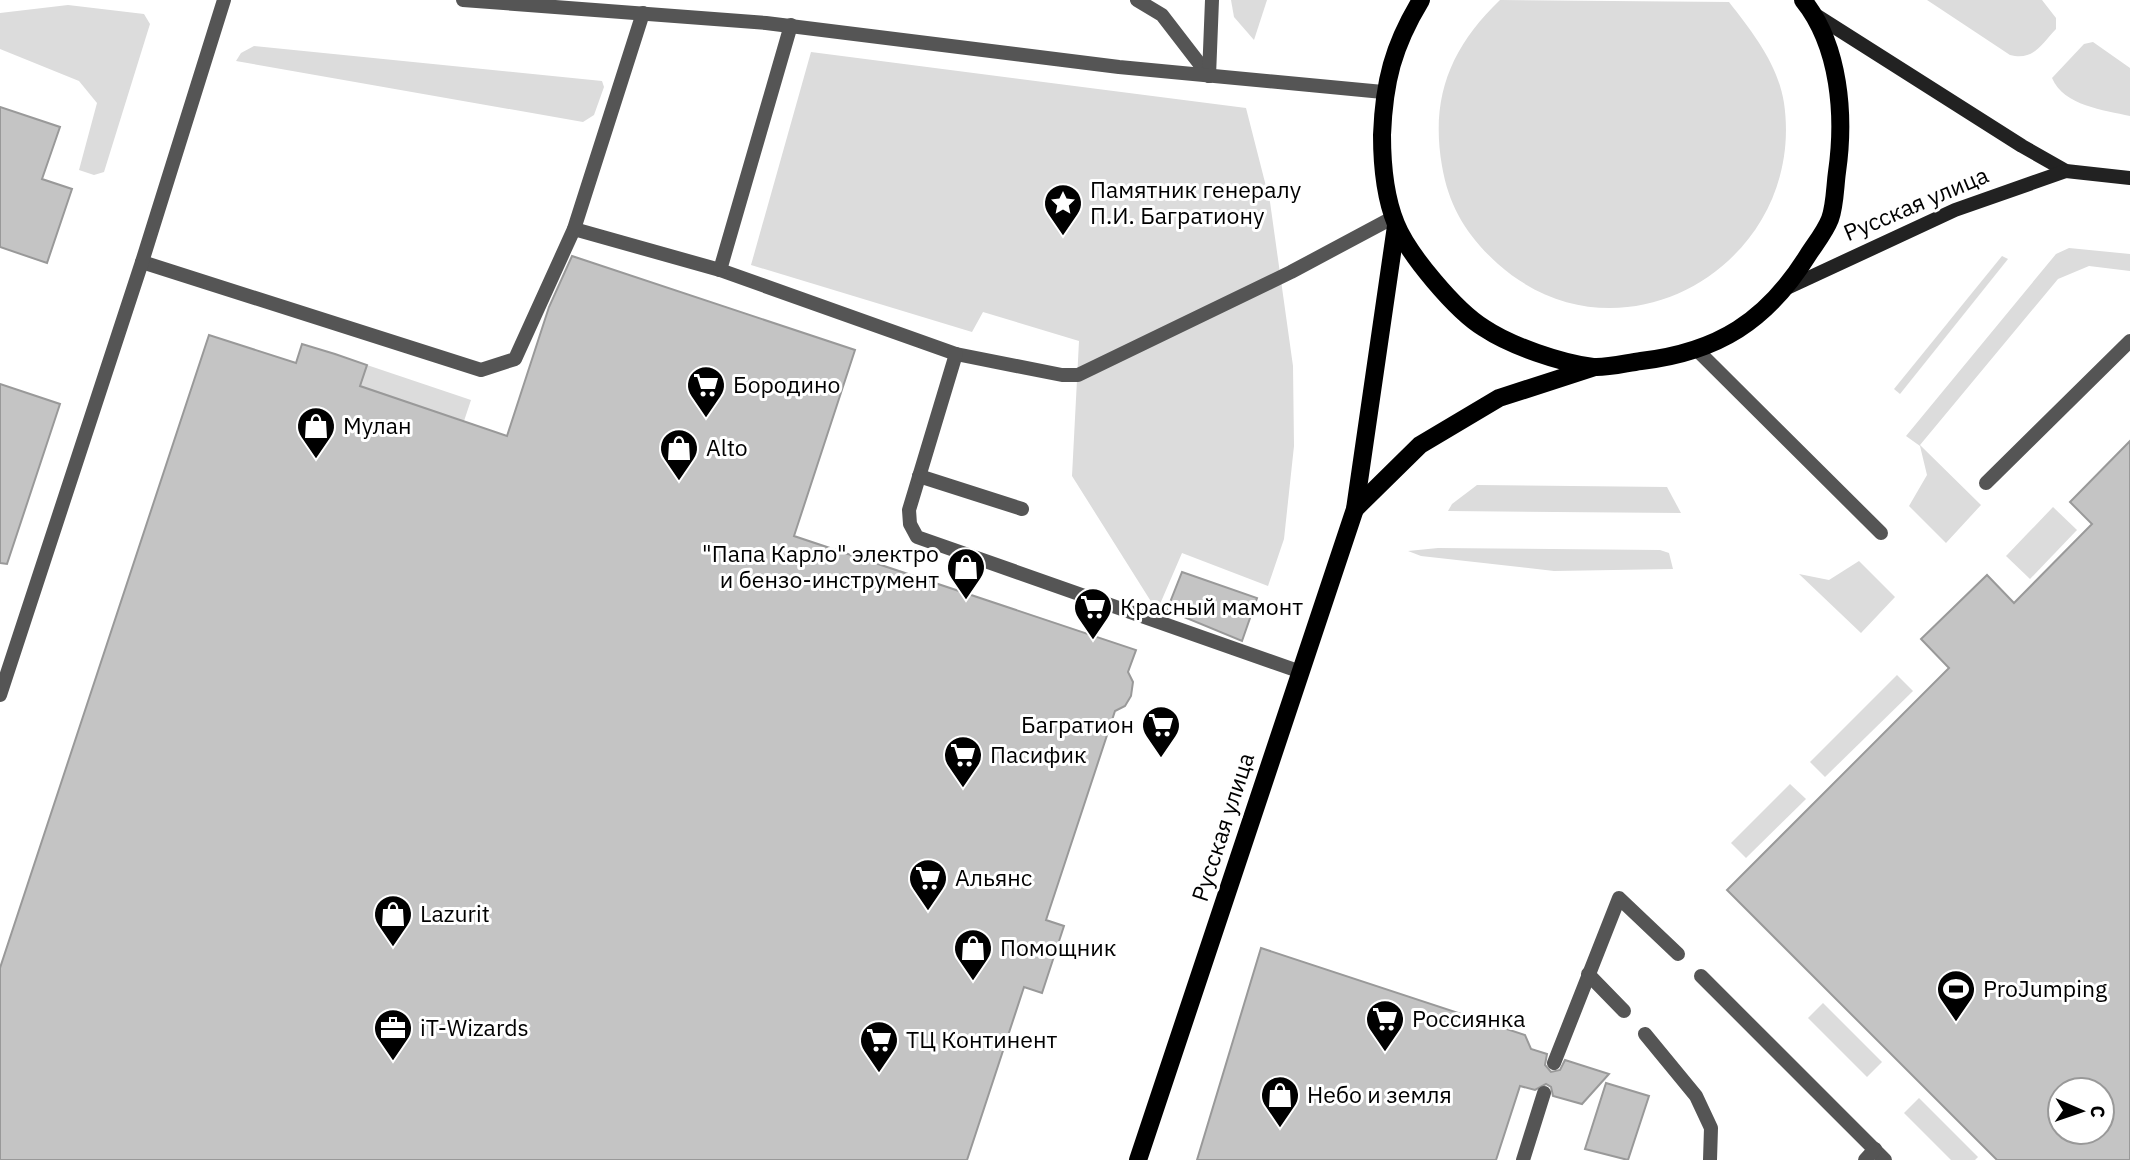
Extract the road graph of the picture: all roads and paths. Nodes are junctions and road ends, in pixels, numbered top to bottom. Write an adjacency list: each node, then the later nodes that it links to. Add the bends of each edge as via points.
1 (224, 0): 15 (street)
2 (463, 0): 7 (street)
3 (1137, 0): 9 (street, via 1161,15)
4 (1212, 0): 9 (street)
5 (1421, 0): 10 (main road, via 1396,45)
6 (1809, 7): 11 (main road, Русская улица); 17 (main road, via 1835,71 1842,138 1830,218)
7 (643, 13): 8 (street); 14 (street)
8 (791, 25): 9 (street); 16 (street)
9 (1209, 76): 10 (street)
10 (1384, 92): 13 (main road, via 1382,152)
11 (2066, 171): 12 (main road, Русская улица); 17 (main road, Русская улица, via 1955,210)
12 (2130, 178)
13 (1395, 221): 20 (street, via 1078,374 1062,375); 21 (main road, via 1422,269 1483,328 1540,354); 25 (main road, Русская улица)
14 (574, 229): 15 (street, via 515,359 481,370); 16 (street)
15 (142, 262): 28 (street)
16 (720, 270): 20 (street)
17 (1787, 288): 19 (main road, via 1753,321 1712,346)
18 (2130, 341): 23 (street)
19 (1696, 349): 21 (main road, via 1655,360); 26 (street)
20 (956, 354): 22 (street)
21 (1595, 367): 25 (main road, Русская улица, via 1499,398 1420,445)
22 (919, 476): 24 (street); 27 (street, via 909,510 917,537)
23 (1986, 483)
24 (1022, 509)
25 (1355, 509): 27 (main road, Русская улица)
26 (1881, 533)
27 (1301, 672): 37 (main road, Русская улица)
28 (0, 695)
29 (1678, 954): 30 (street, via 1619,898)
30 (1588, 974): 32 (street); 34 (street)
31 (1701, 976): 36 (street)
32 (1624, 1011)
33 (1645, 1034): 39 (street, via 1696,1096 1711,1128)
34 (1554, 1063)
35 (1544, 1093): 38 (street)
36 (1875, 1157)
37 (1138, 1160)
38 (1523, 1160)
39 (1710, 1160)

